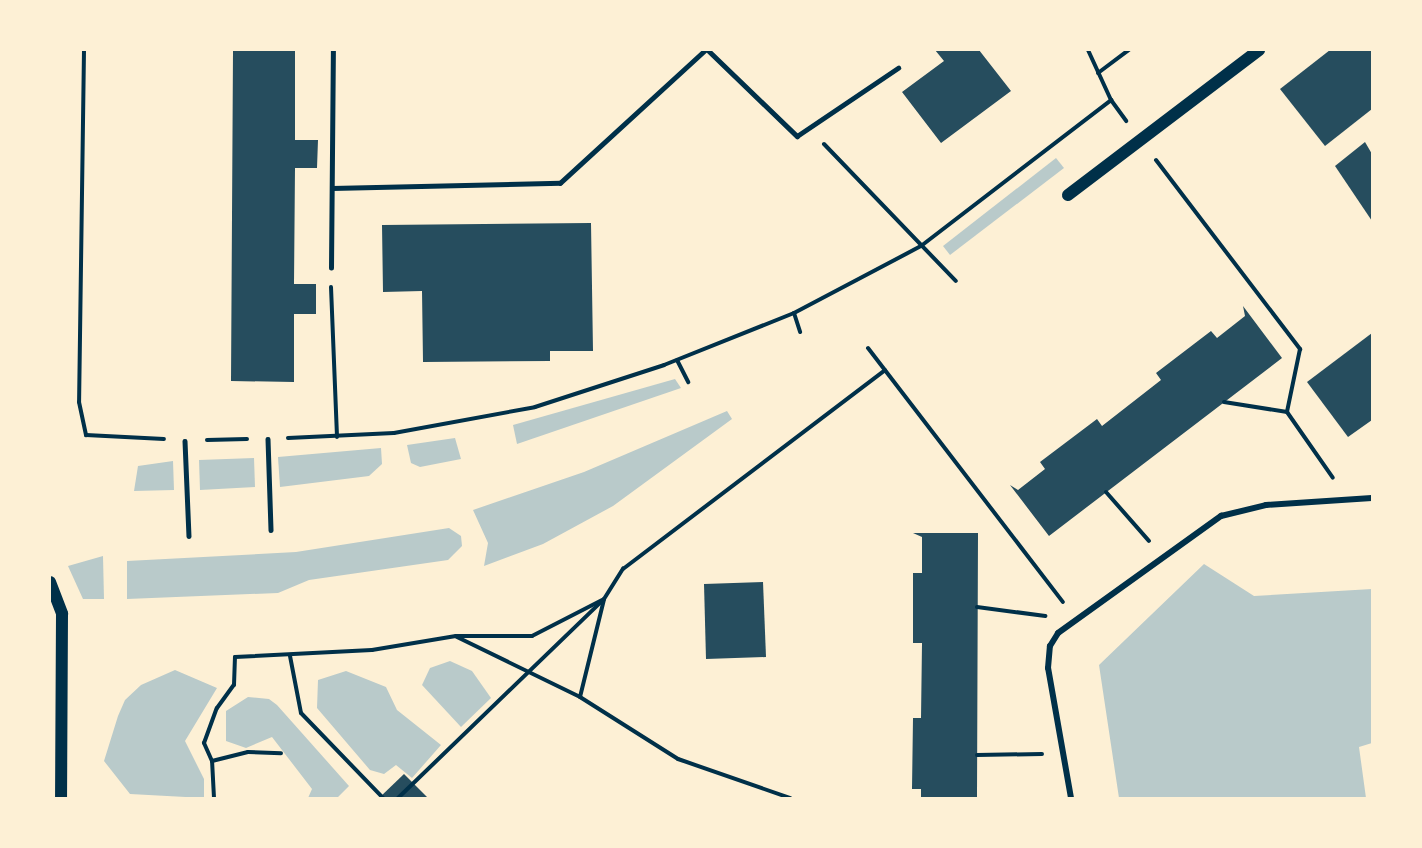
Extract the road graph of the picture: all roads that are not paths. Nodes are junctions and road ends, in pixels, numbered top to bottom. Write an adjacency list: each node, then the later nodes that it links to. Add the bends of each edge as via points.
1 (333, 50): 5 (lane)
2 (707, 50): 4 (lane, via 797,136 811,131); 5 (lane, via 560,183)
3 (1259, 50): 6 (main road)
4 (898, 68)
5 (332, 188): 7 (lane)
6 (1068, 195)
7 (331, 268)
8 (268, 439): 11 (lane)
9 (185, 441): 12 (lane)
10 (1372, 498): 15 (street, via 1286,503 1221,516 1076,619 1050,646 1050,686)
11 (271, 531)
12 (189, 536)
13 (50, 582): 14 (main road, via 62,614)
14 (61, 798)
15 (1071, 798)

